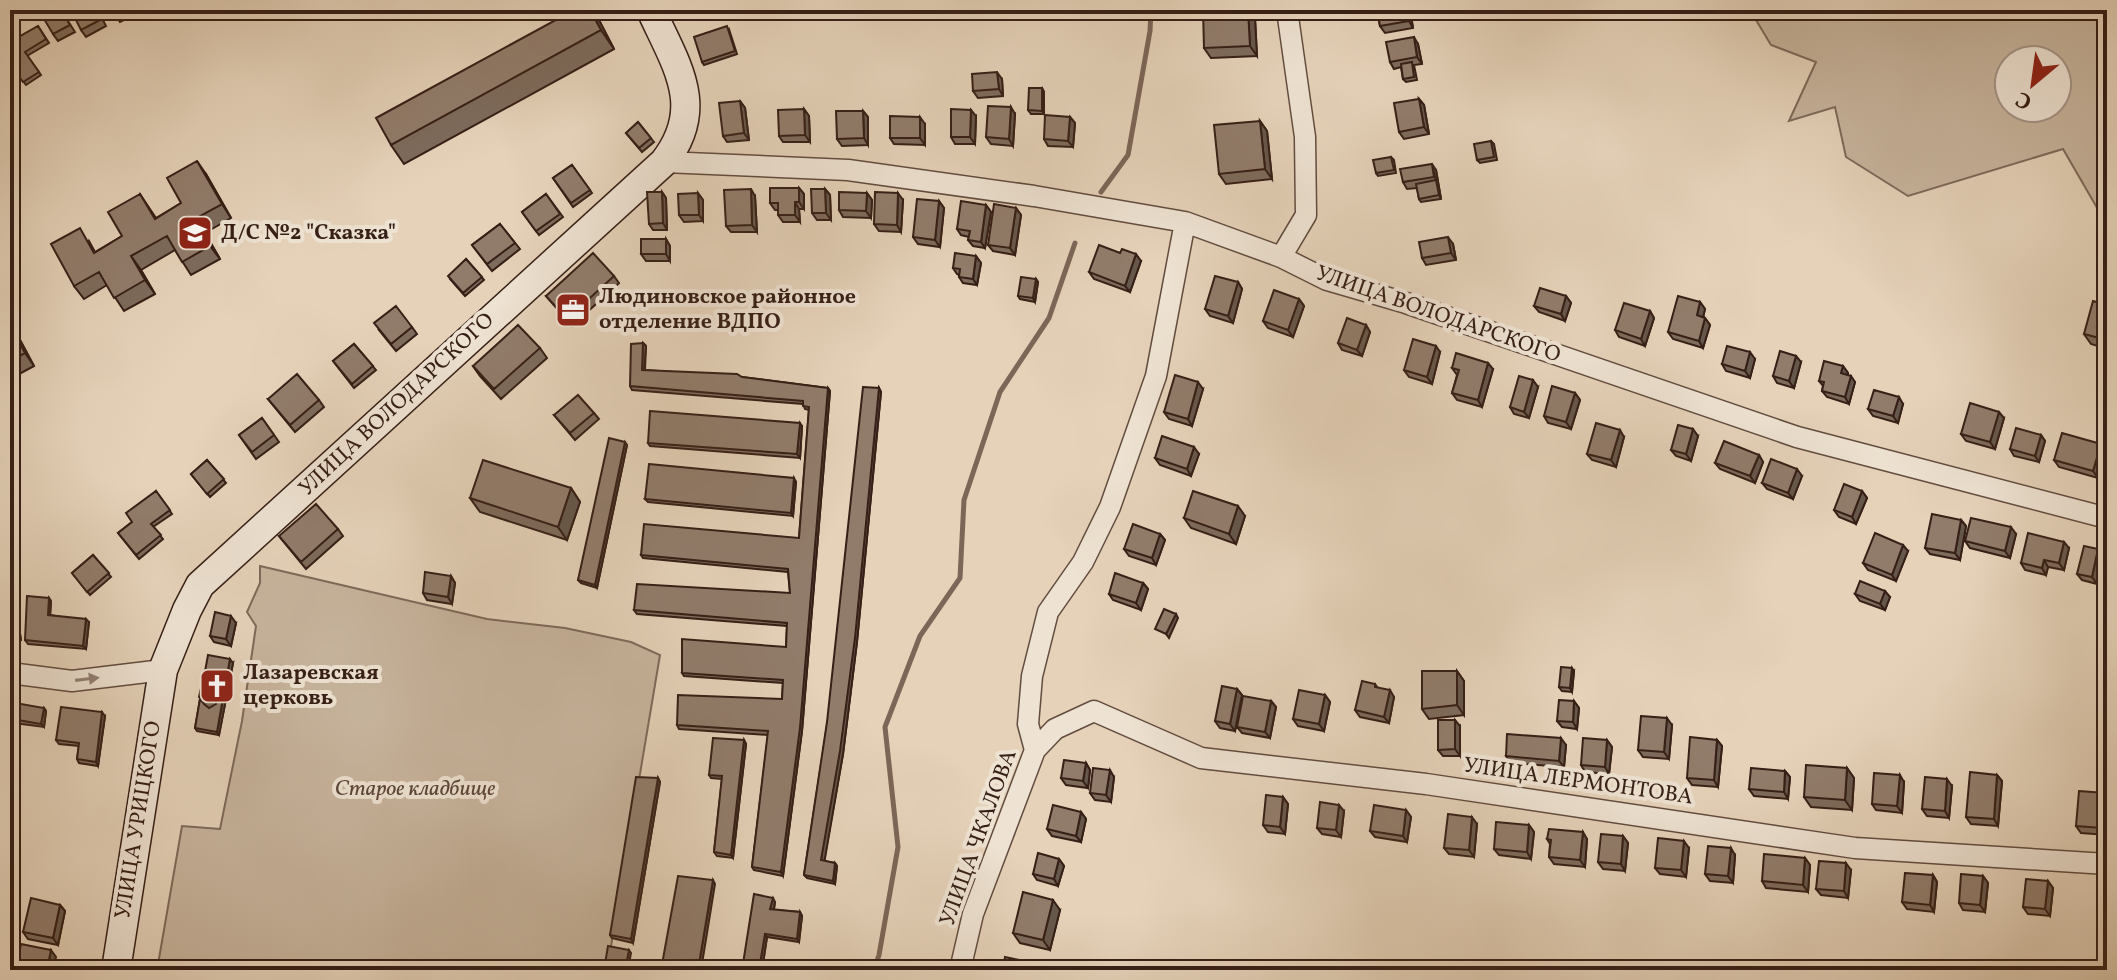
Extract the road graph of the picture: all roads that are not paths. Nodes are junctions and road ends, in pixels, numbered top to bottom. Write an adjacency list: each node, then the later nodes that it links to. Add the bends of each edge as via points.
1 (651, 10): 3 (street, УЛИЦА ВОЛОДАРСКОГО, via 683,80 687,104 678,145)
2 (1287, 10): 5 (street, via 1305,137 1306,215)
3 (664, 162): 4 (street, УЛИЦА ВОЛОДАРСКОГО, via 848,170); 7 (street, УЛИЦА ВОЛОДАРСКОГО, via 200,585)
4 (1185, 222): 5 (street, УЛИЦА ВОЛОДАРСКОГО); 10 (street, via 1156,376 1110,507 1083,562 1048,612 1032,676 1028,724)
5 (1281, 257): 6 (street, УЛИЦА ВОЛОДАРСКОГО, via 1327,280 1797,437)
6 (2107, 518)
7 (163, 670): 8 (street, one-way to 7, via 72,681); 12 (street, УЛИЦА УРИЦКОГО)
8 (10, 673)
9 (1055, 729): 10 (street, УЛИЦА ЧКАЛОВА); 11 (street, УЛИЦА ЛЕРМОНТОВА, via 1094,711 1201,758 1426,784 1855,848)
10 (1035, 750): 13 (street, УЛИЦА ЧКАЛОВА, via 973,914)
11 (2107, 864)
12 (116, 970)
13 (960, 970)

